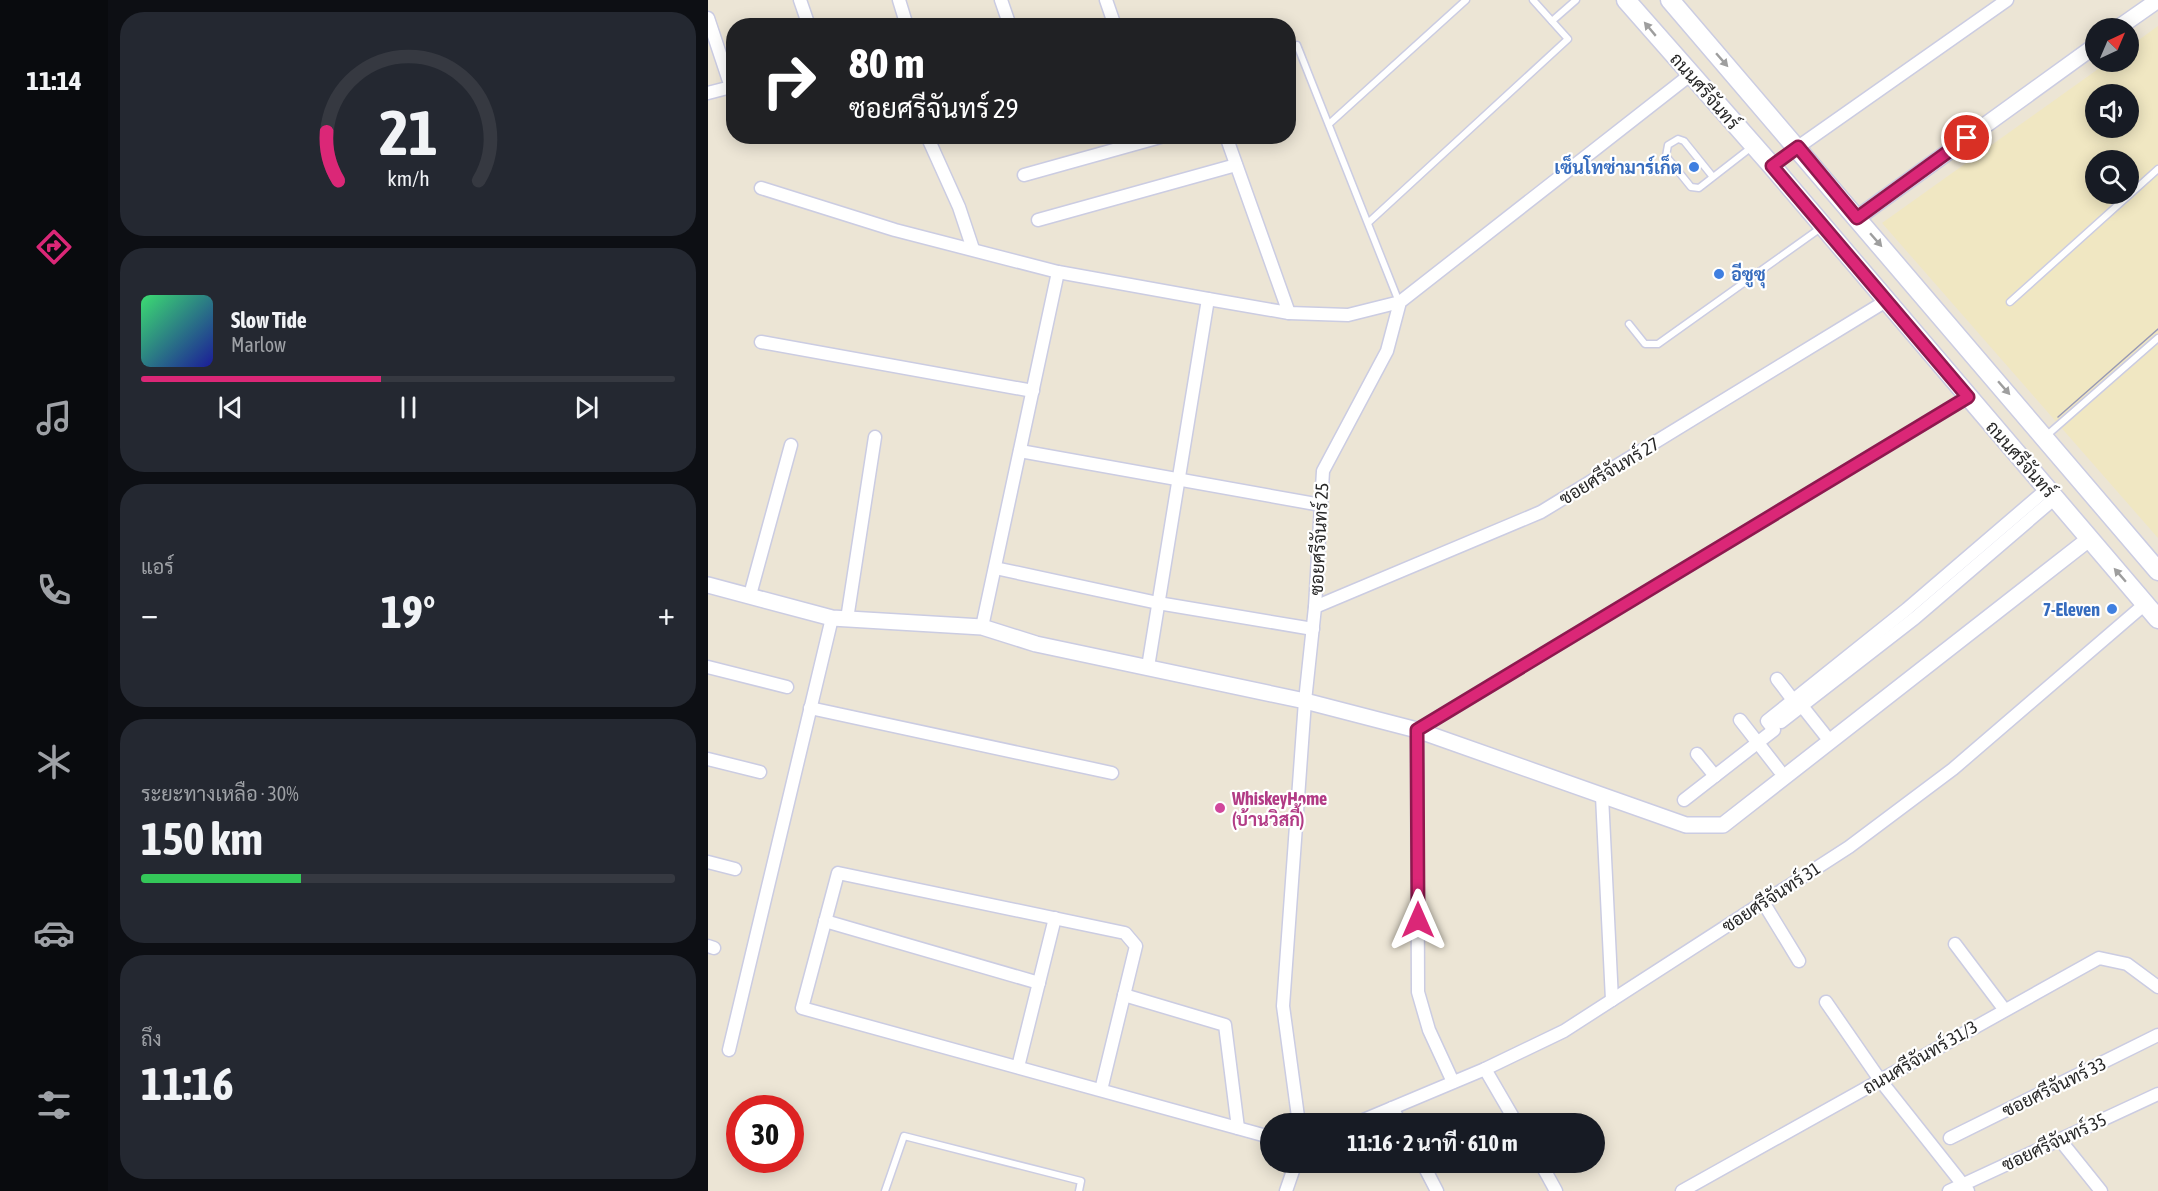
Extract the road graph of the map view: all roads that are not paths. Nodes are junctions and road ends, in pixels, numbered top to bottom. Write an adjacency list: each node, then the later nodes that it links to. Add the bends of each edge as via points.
1 (800, 0): 13 (street)
2 (899, 0): 14 (street)
3 (1001, 0): 15 (street)
4 (1106, 0): 16 (street)
5 (1466, 0): 25 (lane)
6 (1533, 0): 18 (lane)
7 (1576, 0): 18 (lane)
8 (1626, 0): 22 (main road, ถนนศรีจันทร์, one-way to 8)
9 (1670, 0): 30 (main road, ถนนศรีจันทร์, one-way to 30)
10 (2007, 0): 30 (street)
11 (2158, 0): 17 (street)
12 (708, 18): 21 (street)
13 (806, 18)
14 (905, 18)
15 (1007, 18)
16 (1112, 18)
17 (2132, 18)
18 (1552, 21): 39 (lane, via 1568,39)
19 (1297, 45): 25 (lane)
20 (2085, 53): 37 (street)
21 (726, 72)
22 (1690, 75): 29 (main road, ถนนศรีจันทร์); 45 (street)
23 (726, 88): 24 (street)
24 (708, 93)
25 (1329, 124): 39 (lane)
26 (931, 144): 41 (street)
27 (1135, 144): 34 (street)
28 (1229, 144): 31 (street)
29 (1754, 146): 32 (main road, ถนนศรีจันทร์); 35 (lane)
30 (1798, 147): 32 (main road); 37 (main road, ถนนศรีจันทร์)
31 (1236, 165): 38 (street); 47 (street)
32 (1772, 166): 40 (main road, ถนนศรีจันทร์)
33 (2158, 169): 46 (lane)
34 (1024, 175)
35 (1713, 177): 35 (lane, via 1699,188 1691,187 1666,156 1668,145 1678,139 1684,141)
36 (761, 188): 41 (street, via 895,230)
37 (1857, 218): 54 (main road, ถนนศรีจันทร์, one-way to 54)
38 (1038, 220)
39 (1369, 222): 45 (lane)
40 (1822, 226): 44 (main road, ถนนศรีจันทร์); 48 (lane, via 1658,344 1646,344)
41 (973, 249): 42 (street)
42 (1058, 272): 43 (street); 51 (street)
43 (1208, 299): 47 (street); 57 (street)
44 (1886, 301): 52 (main road, ถนนศรีจันทร์); 67 (street, ซอยศรีจันทร์ 27, via 1541,512)
45 (1400, 302): 47 (street, via 1348,315); 59 (street, ซอยศรีจันทร์ 25, via 1387,351 1323,471)
46 (2010, 302)
47 (1289, 313)
48 (1629, 324)
49 (2158, 338): 54 (lane)
50 (761, 342): 51 (street)
51 (1033, 391): 56 (street)
52 (1968, 397): 58 (main road, ถนนศรีจันทร์); 81 (street)
53 (875, 437): 68 (street)
54 (2046, 437): 62 (main road, ถนนศรีจันทร์)
55 (791, 445): 64 (street)
56 (1020, 451): 57 (street); 61 (street)
57 (1178, 481): 59 (street); 65 (street)
58 (2051, 494): 60 (main road, ถนนศรีจันทร์); 77 (street, via 1915,618)
59 (1321, 505): 67 (street, ซอยศรีจันทร์ 25)
60 (2089, 538): 66 (main road, ถนนศรีจันทร์, one-way to 60); 90 (street, via 1723,825 1686,825)
61 (995, 568): 65 (street); 70 (street)
62 (2158, 571)
63 (708, 585): 64 (street)
64 (750, 595): 68 (street)
65 (1158, 603): 71 (street); 73 (street)
66 (2145, 604): 69 (main road, ถนนศรีจันทร์); 94 (street, ซอยศรีจันทร์ 31, via 1953,769 1849,847)
67 (1315, 607): 71 (street, ซอยศรีจันทร์ 25)
68 (840, 619): 70 (street); 78 (street)
69 (2158, 619)
70 (982, 627): 73 (street, via 1036,644)
71 (1313, 629): 76 (street, ซอยศรีจันทร์ 25)
72 (708, 667): 75 (street)
73 (1148, 667): 76 (street)
74 (1777, 679): 77 (street)
75 (787, 687)
76 (1305, 701): 81 (street); 114 (street, ซอยศรีจันทร์ 25, via 1283,1006)
77 (1798, 703): 80 (street); 82 (street); 83 (street, via 1767,721 1774,730)
78 (810, 708): 88 (street); 106 (street)
79 (1740, 720): 83 (street)
80 (1781, 722)
81 (1417, 730): 90 (street); 110 (street, via 1418,992 1429,1030)
82 (1825, 735)
83 (1757, 742): 86 (street); 89 (street)
84 (1697, 754): 89 (street)
85 (708, 759): 87 (street)
86 (1779, 770)
87 (760, 772)
88 (1112, 773)
89 (1715, 776): 91 (street)
90 (1602, 795): 102 (street)
91 (1684, 800)
92 (708, 862): 93 (street)
93 (735, 869)
94 (1763, 902): 98 (street); 102 (street, ซอยศรีจันทร์ 31)
95 (1055, 918): 96 (street, via 838,873); 99 (street); 101 (street, via 1125,933 1136,946)
96 (825, 921): 99 (street); 107 (street, via 802,1008)
97 (1955, 944): 104 (street)
98 (1799, 962)
99 (1039, 983): 107 (street)
100 (2158, 987): 104 (street, ถนนศรีจันทร์ 31/3, via 2127,964 2099,958)
101 (1124, 995): 111 (street); 118 (street, via 1225,1025)
102 (1612, 1000): 108 (street, ซอยศรีจันทร์ 31, via 1564,1031)
103 (1826, 1002): 109 (street)
104 (2004, 1009): 109 (street, ถนนศรีจันทร์ 31/3)
105 (2158, 1035): 120 (street, ซอยศรีจันทร์ 33)
106 (729, 1050)
107 (1018, 1067): 111 (street)
108 (1485, 1069): 110 (street, ซอยศรีจันทร์ 31); 117 (street)
109 (1880, 1080): 125 (street); 131 (street, ถนนศรีจันทร์ 31/3)
110 (1453, 1082): 113 (street, ซอยศรีจันทร์ 31)
111 (1101, 1090): 118 (street)
112 (2158, 1094): 121 (street, ซอยศรีจันทร์ 35)
113 (1392, 1108): 115 (street, ซอยศรีจันทร์ 31); 116 (street)
114 (1298, 1113)
115 (1380, 1113)
116 (1395, 1113)
117 (1510, 1113)
118 (1238, 1128): 119 (street)
119 (1260, 1134)
120 (1950, 1138)
121 (2060, 1140): 125 (street, ซอยศรีจันทร์ 35); 133 (street)
122 (1293, 1173): 128 (street)
123 (1428, 1173): 129 (street)
124 (1546, 1173): 130 (street)
125 (1965, 1188): 132 (street, ซอยศรีจันทร์ 35)
126 (885, 1191): 127 (lane, via 904,1136 1081,1181)
127 (1079, 1191)
128 (1287, 1191)
129 (1437, 1191)
130 (1556, 1191)
131 (1682, 1191)
132 (1949, 1191)
133 (2101, 1191)

